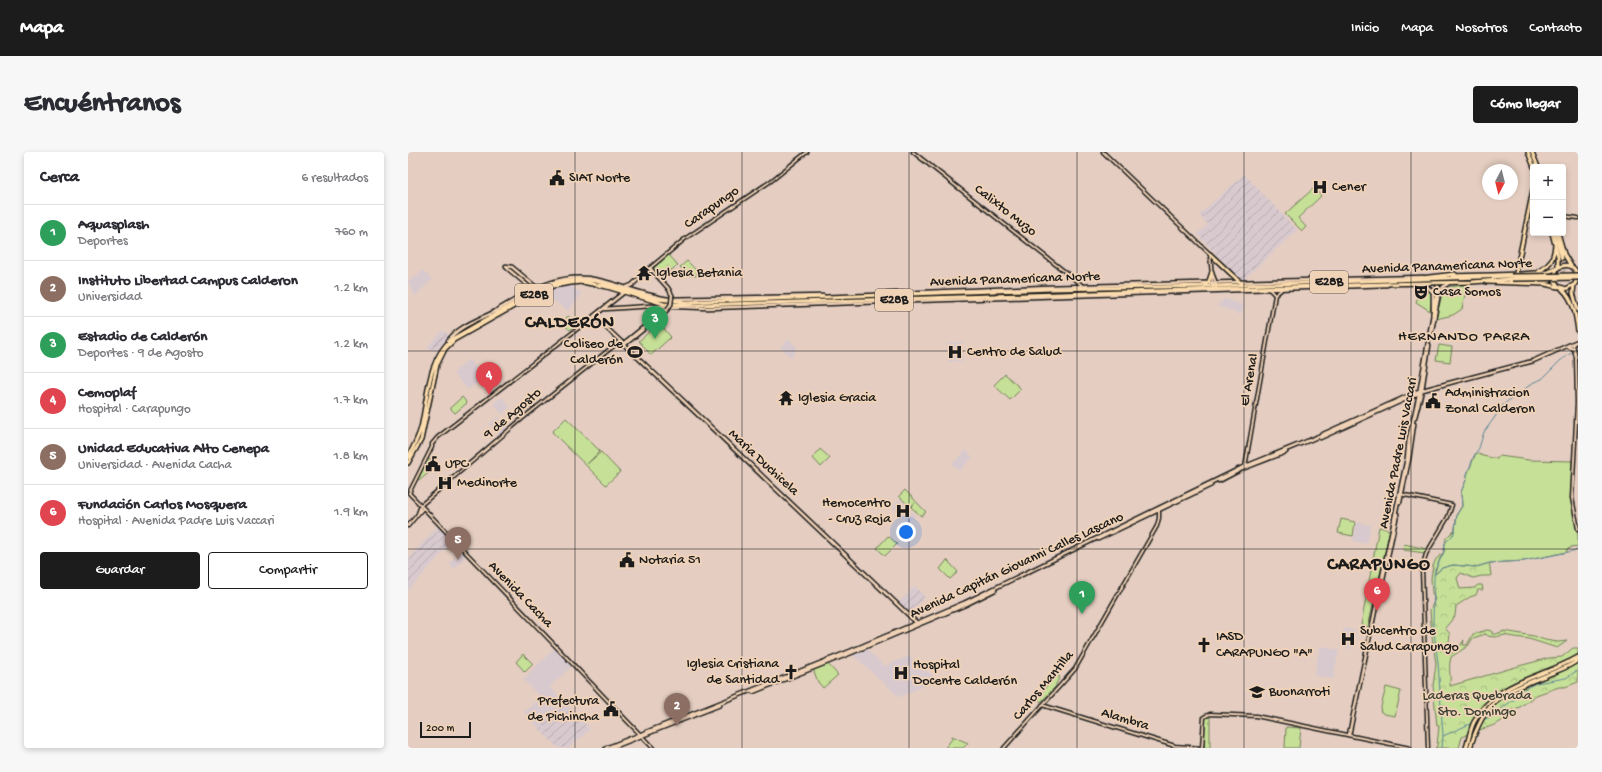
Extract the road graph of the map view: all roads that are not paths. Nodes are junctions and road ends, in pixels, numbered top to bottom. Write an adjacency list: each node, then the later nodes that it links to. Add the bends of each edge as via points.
1 (807, 152): 18 (street, Carapungo, via 771,181 686,238)
2 (912, 152): 45 (street, Calixto Muzo)
3 (1103, 152): 15 (street)
4 (1528, 152): 6 (highway)
5 (1532, 152): 7 (highway)
6 (1533, 164)
7 (1537, 164)
8 (1531, 200): 24 (highway)
9 (1566, 216): 10 (street)
10 (1578, 218)
11 (1555, 236): 14 (highway)
12 (1556, 236): 16 (highway)
13 (1556, 236): 20 (highway)
14 (1555, 244): 19 (highway); 25 (highway, via 1554,256 1550,263)
15 (1210, 254): 17 (highway)
16 (1562, 258)
17 (1213, 260): 23 (street); 39 (highway)
18 (650, 268): 22 (main road, Carapungo); 59 (main road)
19 (1557, 268): 20 (highway, via 1565,265); 25 (highway, via 1549,272); 51 (highway, via 1553,278)
20 (1572, 268): 21 (highway); 38 (highway, via 1577,275)
21 (1578, 270)
22 (647, 272): 41 (main road, Carapungo); 59 (main road, via 650,272)
23 (1212, 272): 35 (highway); 43 (street)
24 (1516, 273): 25 (highway); 26 (highway)
25 (1536, 273)
26 (1493, 274): 28 (highway); 29 (highway)
27 (1578, 275): 30 (highway, Avenida Panamericana Norte / E28B, bridge)
28 (1453, 276)
29 (1425, 277): 32 (highway); 39 (main road, Avenida Panamericana Norte, via 1342,278)
30 (1511, 278): 31 (highway, Avenida Panamericana Norte / E28B, bridge); 32 (highway, Avenida Panamericana Norte / E28B); 34 (highway, Avenida Panamericana Norte / E28B)
31 (1578, 278)
32 (1415, 279): 39 (highway, Avenida Panamericana Norte / E28B)
33 (1550, 281): 37 (highway)
34 (1484, 282): 36 (highway, Avenida Panamericana Norte / E28B); 37 (highway)
35 (1206, 283): 42 (highway); 43 (main road, Avenida Panamericana Norte); 46 (main road, Avenida Panamericana Norte)
36 (1449, 283): 40 (highway, Avenida Panamericana Norte / E28B); 83 (main road, Avenida Padre Luis Vaccari, via 1439,293)
37 (1490, 283): 51 (highway, via 1545,284)
38 (1576, 283): 51 (highway, via 1568,288); 72 (highway, via 1573,293)
39 (1241, 284): 43 (highway, Avenida Panamericana Norte / E28B)
40 (1424, 284): 50 (highway, Avenida Panamericana Norte / E28B); 73 (main road, Avenida Padre Luis Vaccari, via 1432,292)
41 (632, 285): 44 (main road, Carapungo); 52 (main road)
42 (1203, 286): 43 (highway, Avenida Panamericana Norte / E28B); 56 (highway, Avenida Panamericana Norte / E28B)
43 (1215, 286): 54 (highway, Avenida Panamericana Norte / E28B); 56 (highway, Avenida Panamericana Norte / E28B)
44 (625, 287): 48 (main road, Avenida Panamericana Norte, via 582,277 556,280); 52 (main road, Avenida Panamericana Norte)
45 (1085, 287): 46 (main road, Avenida Panamericana Norte); 62 (main road, Avenida Panamericana Norte)
46 (1109, 287): 56 (highway, Avenida Panamericana Norte / E28B); 58 (highway, Avenida Panamericana Norte / E28B)
47 (1438, 287): 73 (highway)
48 (537, 288): 53 (main road, Avenida Panamericana Norte); 53 (main road, via 512,267 506,266)
49 (1266, 288): 50 (highway, Avenida Panamericana Norte / E28B); 54 (highway, Avenida Panamericana Norte / E28B); 55 (street)
50 (1283, 288): 55 (main road, Avenida Panamericana Norte); 61 (street)
51 (1560, 288): 75 (highway, via 1572,302)
52 (632, 289): 66 (main road, Avenida Panamericana Norte, via 658,298)
53 (534, 290): 78 (main road, Avenida Panamericana Norte, via 466,327 453,335)
54 (1240, 290): 55 (main road, Avenida Panamericana Norte); 56 (main road, Avenida Panamericana Norte)
55 (1270, 290): 61 (street)
56 (1144, 291): 60 (highway, Avenida Panamericana Norte / E28B, via 1128,294)
57 (623, 293): 70 (highway, Avenida Panamericana Norte / E28B, via 664,304); 71 (main road); 87 (highway, Avenida Panamericana Norte / E28B, via 582,282 553,286 454,340 445,349 437,365 421,440)
58 (962, 293): 62 (highway, Avenida Panamericana Norte / E28B); 65 (highway)
59 (671, 295): 80 (main road, bridge, via 666,310)
60 (1059, 295): 65 (highway, Avenida Panamericana Norte / E28B); 67 (main road, Avenida Panamericana Norte)
61 (1275, 295): 88 (street, El Arenal)
62 (856, 296): 64 (highway, Avenida Panamericana Norte / E28B); 66 (main road, Avenida Panamericana Norte)
63 (822, 298): 64 (highway, Avenida Panamericana Norte / E28B); 66 (highway, Avenida Panamericana Norte / E28B); 68 (highway, via 824,301)
64 (831, 298): 69 (highway, via 825,299)
65 (962, 298): 67 (highway, Avenida Panamericana Norte / E28B)
66 (732, 300): 78 (highway, Avenida Panamericana Norte / E28B, via 664,301 596,282 565,281 534,292)
67 (875, 301): 69 (highway, Avenida Panamericana Norte / E28B); 70 (main road, Avenida Panamericana Norte)
68 (816, 302): 69 (highway, Avenida Panamericana Norte / E28B); 70 (highway, Avenida Panamericana Norte / E28B)
69 (826, 302)
70 (726, 306): 71 (main road, Avenida Panamericana Norte, via 696,309 651,306)
71 (604, 309): 74 (main road)
72 (1578, 310)
73 (1433, 314): 83 (main road, Avenida Padre Luis Vaccari)
74 (594, 316): 76 (main road, Maria Duchicela); 90 (street, Avenida Cacha, via 438,437 432,444 409,492)
75 (1578, 331)
76 (620, 341): 80 (main road, Maria Duchicela); 90 (street, 9 de Agosto, via 523,418)
77 (1578, 341): 79 (main road, Avenida Capitán Giovanni Calles Lascano)
78 (448, 342): 86 (highway, Avenida Panamericana Norte / E28B, via 434,364 421,429)
79 (1573, 343): 81 (main road, Avenida Capitán Giovanni Calles Lascano); 82 (street)
80 (624, 345): 94 (main road, Maria Duchicela)
81 (1567, 346): 82 (main road); 83 (main road, Avenida Capitán Giovanni Calles Lascano, via 1533,361)
82 (1574, 349): 93 (street, via 1577,403 1572,498)
83 (1421, 391): 84 (main road, Avenida Capitán Giovanni Calles Lascano); 85 (main road, Avenida Padre Luis Vaccari); 88 (main road, Avenida Capitán Giovanni Calles Lascano); 89 (main road, Avenida Padre Luis Vaccari)
84 (1412, 397): 85 (main road); 88 (main road, Avenida Capitán Giovanni Calles Lascano)
85 (1417, 401): 89 (main road, Avenida Padre Luis Vaccari)
86 (408, 457)
87 (408, 463)
88 (1245, 467): 91 (main road, Avenida Capitán Giovanni Calles Lascano)
89 (1400, 494): 100 (main road, Avenida Padre Luis Vaccari); 107 (street, via 1452,505 1448,517 1426,554 1422,569)
90 (422, 506): 92 (street); 99 (street, Avenida Cacha)
91 (1159, 508): 94 (main road, Avenida Capitán Giovanni Calles Lascano); 97 (street, Carlos Mantilla, via 1157,526 1087,649 1075,669)
92 (408, 526)
93 (1578, 529)
94 (918, 624): 99 (main road, Avenida Capitán Giovanni Calles Lascano)
95 (1578, 657): 98 (highway, via 1505,688 1490,701)
96 (1578, 660): 98 (highway, via 1508,692 1492,704)
97 (1042, 705): 104 (street, Carlos Mantilla); 105 (street, Alambra, via 1176,746)
98 (1476, 722): 108 (highway); 109 (highway)
99 (641, 735): 101 (main road); 102 (main road, Avenida Capitán Giovanni Calles Lascano); 103 (street, Avenida Cacha)
100 (1349, 735): 105 (street, via 1256,716 1210,714 1204,717); 106 (street)
101 (606, 748)
102 (611, 748)
103 (653, 748)
104 (1004, 748)
105 (1202, 748)
106 (1410, 748)
107 (1428, 748)
108 (1466, 748)
109 (1470, 748)

